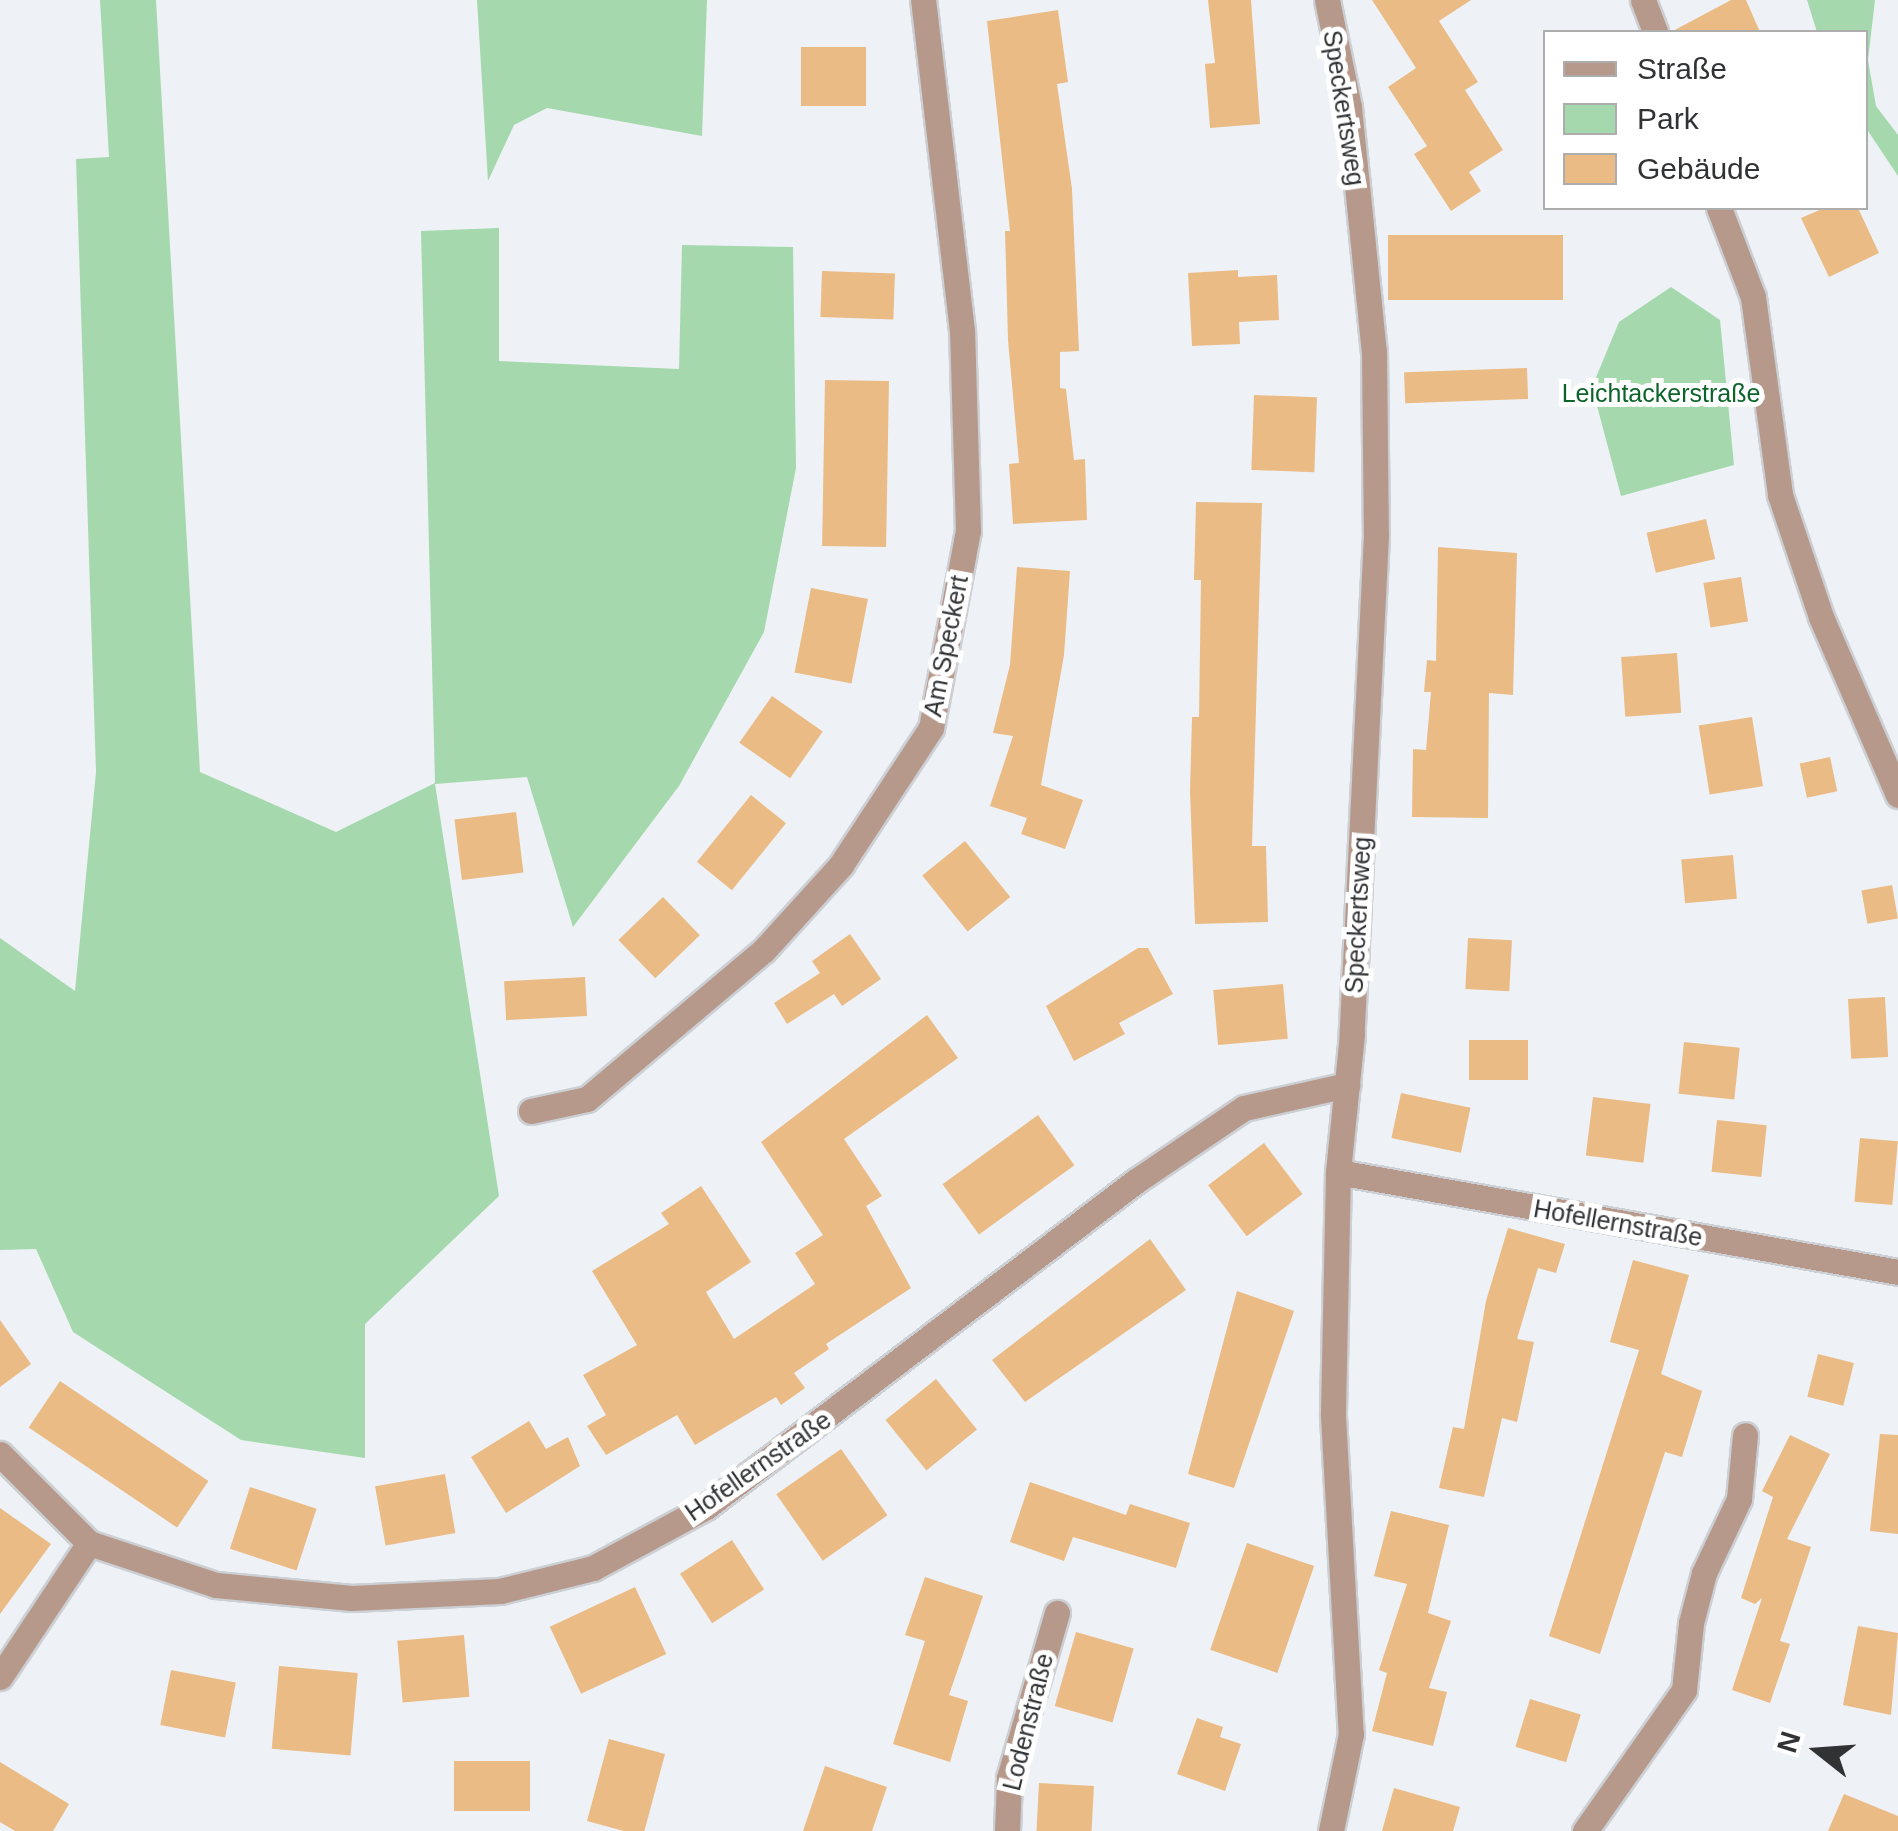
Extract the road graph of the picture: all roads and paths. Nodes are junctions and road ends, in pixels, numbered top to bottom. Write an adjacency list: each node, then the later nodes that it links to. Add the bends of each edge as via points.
1 (923, 0): 8 (street, Am Speckert, via 962,331 968,530 931,728 841,865 764,950 587,1099)
2 (1326, 0): 7 (street, Speckertsweg, via 1350,107 1374,369 1376,535)
3 (1643, 0): 4 (street)
4 (1654, 30)
5 (1721, 210): 6 (street, via 1752,297 1780,496 1821,617)
6 (1898, 795)
7 (1347, 1084): 9 (street, Speckertsweg); 13 (street, Hofellernstraße, via 1244,1108 1136,1181 706,1507 593,1568 500,1591 351,1598 216,1585)
8 (531, 1111)
9 (1338, 1172): 10 (street, Hofellernstraße); 17 (street, Speckertsweg, via 1333,1416 1351,1734)
10 (1898, 1272)
11 (1745, 1435): 18 (street, via 1739,1499 1704,1573 1684,1690)
12 (0, 1454): 13 (street, Hofellernstraße)
13 (89, 1542): 15 (street)
14 (1057, 1614): 16 (street, Lodenstraße, via 1009,1778)
15 (0, 1677)
16 (1007, 1831)
17 (1331, 1831)
18 (1585, 1831)

